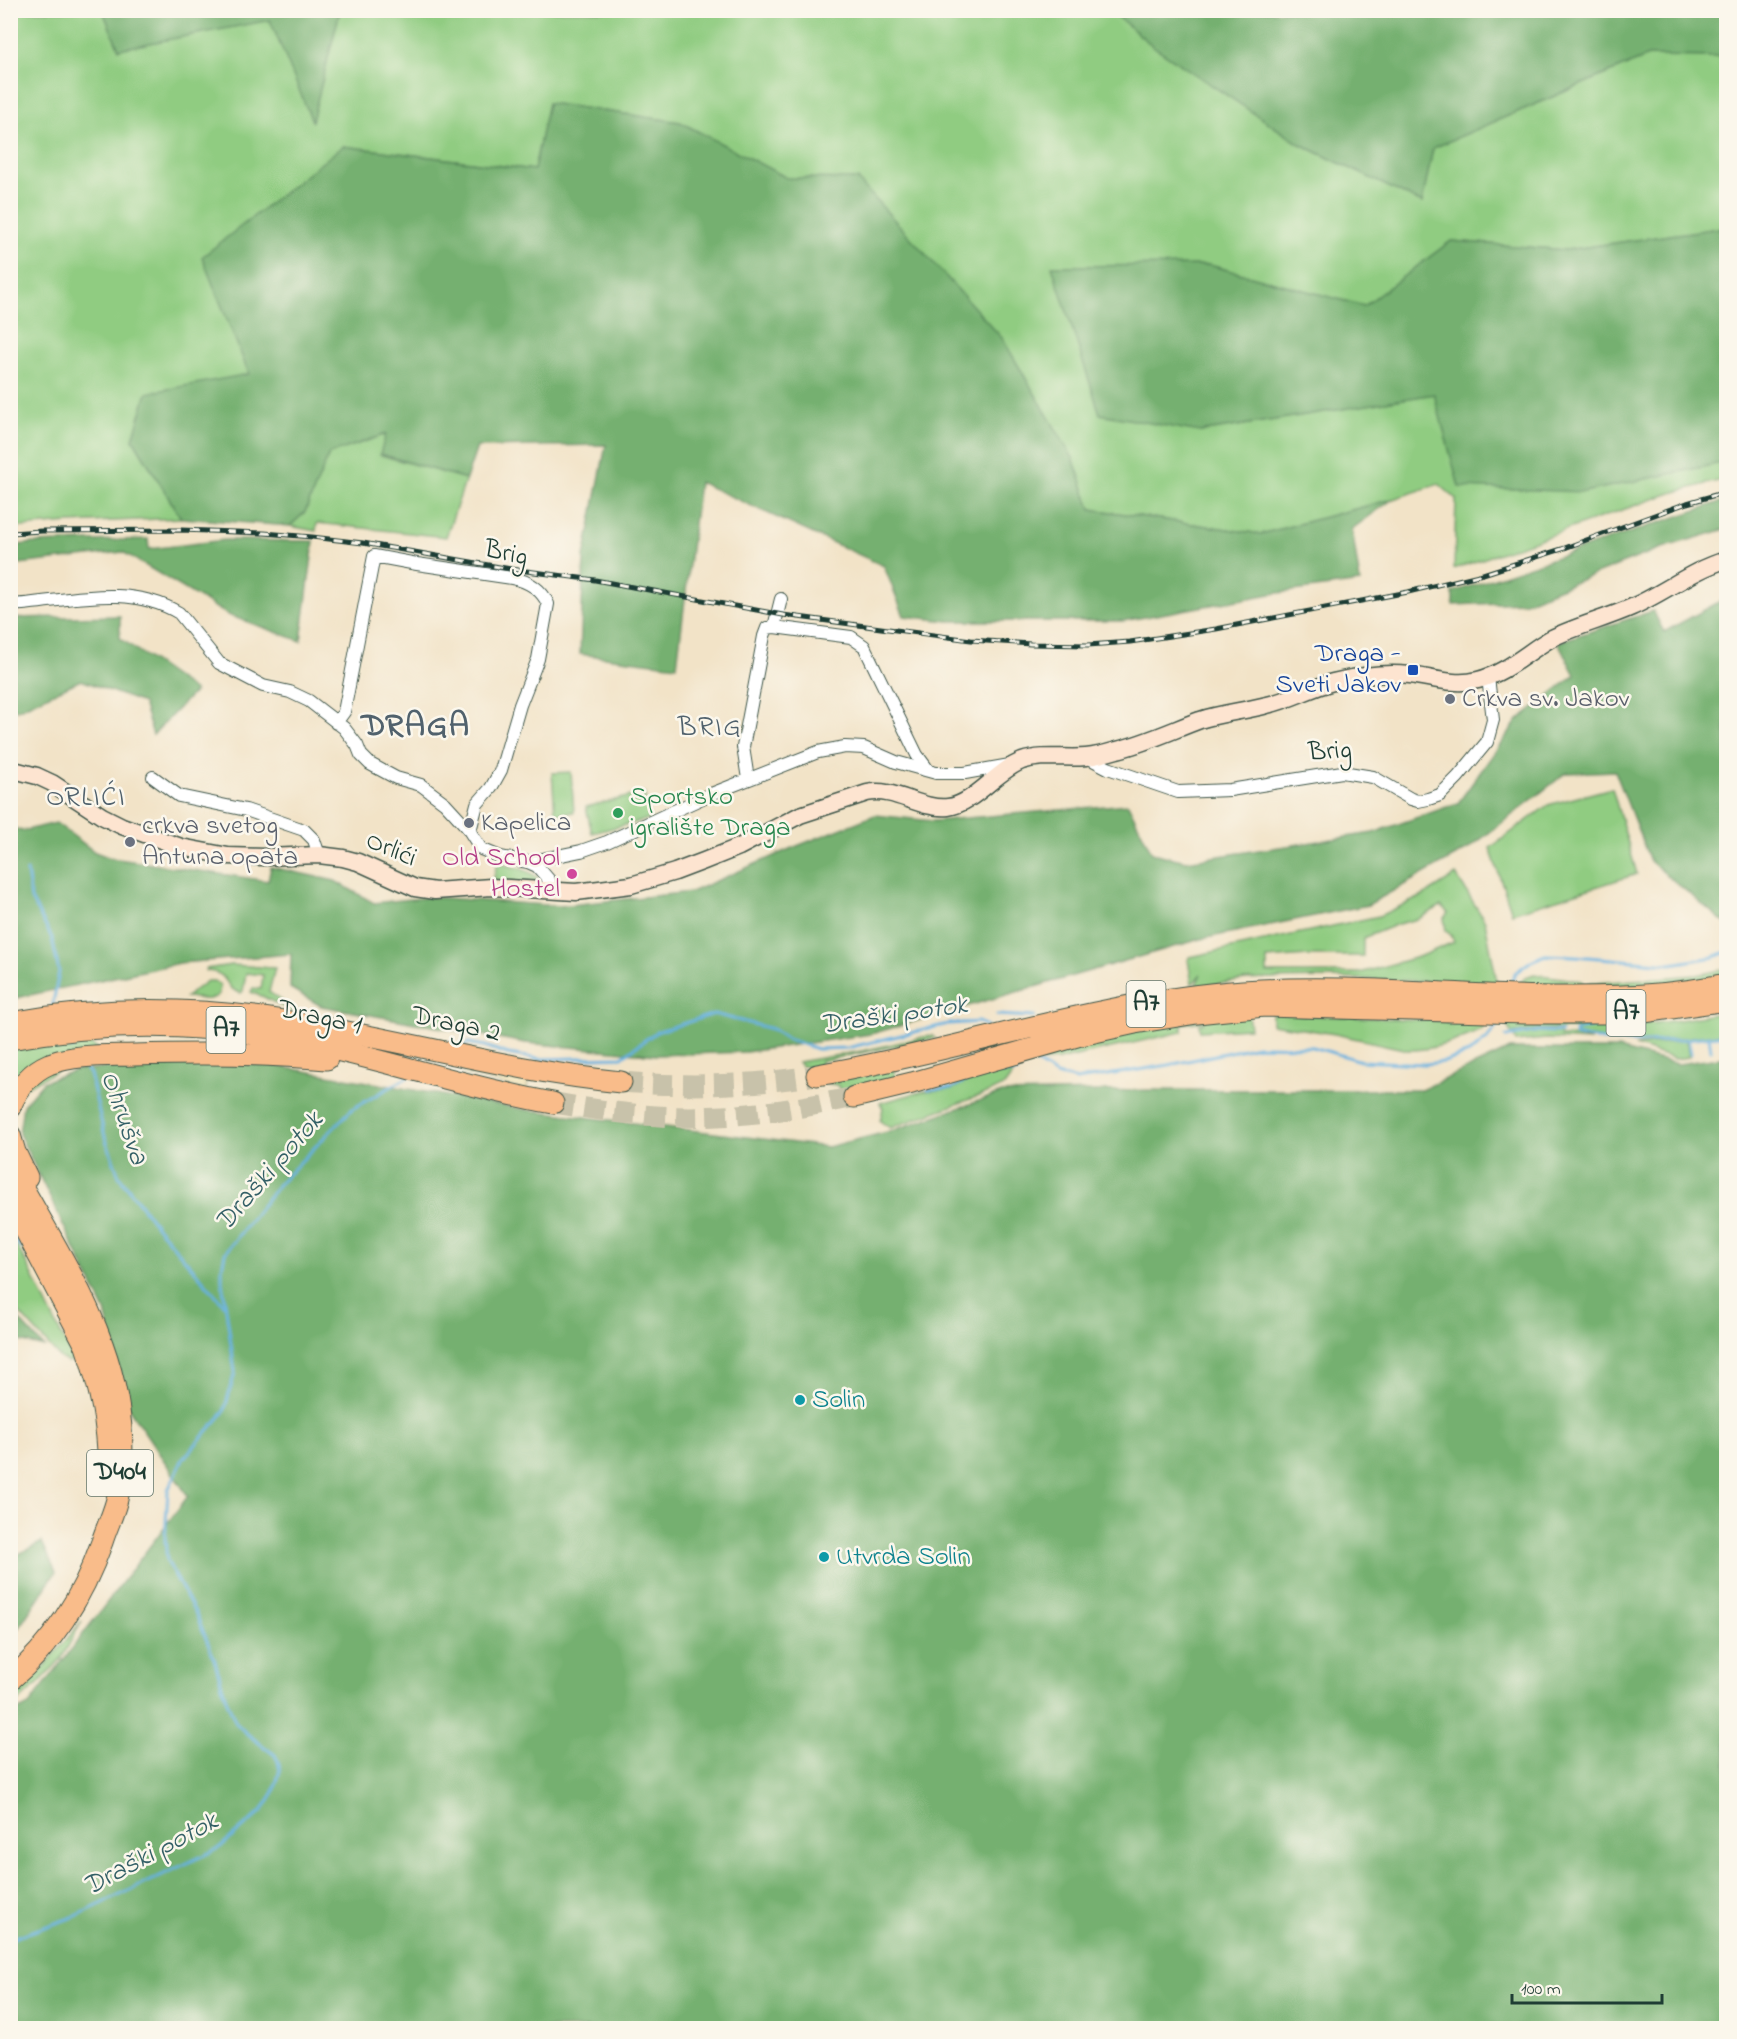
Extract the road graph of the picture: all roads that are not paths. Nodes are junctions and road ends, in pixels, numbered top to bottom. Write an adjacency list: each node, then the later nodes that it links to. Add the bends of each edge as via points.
1 (1726, 560): 5 (street, Brig, via 1686,576 1632,607 1559,635)
2 (781, 598): 4 (street)
3 (10, 605): 6 (street, Brig, via 123,596 157,602 179,613 219,663 263,686 299,695)
4 (774, 627): 10 (street, via 851,637 864,646); 12 (street, via 767,628 764,636 743,747)
5 (1488, 677): 7 (street, Brig, via 1462,682 1411,675 1359,676); 7 (street, Brig, via 1492,720 1487,741 1440,795 1418,801 1373,777 1342,772 1230,789 1178,792)
6 (336, 723): 13 (street, Brig, via 370,764 396,778 422,785); 13 (street, Brig, via 344,712 374,556 525,580 534,586 548,604 541,649 501,770 477,804)
7 (1086, 757): 8 (street, Brig, via 1045,757)
8 (1014, 765): 10 (street, Brig, via 950,774); 16 (street, Brig, via 954,806 925,804 878,791 800,815 726,853 675,872 631,885)
9 (10, 769): 14 (street, Orlići, via 52,783 122,826 181,847 228,856)
10 (928, 770): 12 (street, Brig, via 864,748 845,747 818,752)
11 (153, 777): 14 (street, via 180,796 246,810 304,830 314,840)
12 (748, 779): 15 (street, Brig, via 607,842)
13 (470, 831): 15 (street, Brig, via 476,844 487,853)
14 (319, 855): 16 (street, Orlići, via 358,862 426,891 491,887)
15 (528, 862): 16 (street, via 544,873)
16 (551, 892)
17 (1726, 984): 20 (highway, A7)
18 (1726, 1000): 20 (highway, A7, via 1637,1012)
19 (1479, 1003): 20 (highway, A7); 25 (highway, A7, via 1342,989 1213,994 1128,1007); 28 (highway, A7, via 1264,1006 1197,1013 1082,1035)
20 (1526, 1005)
21 (184, 1006): 22 (highway, via 90,1004); 23 (highway, A7, via 68,1014); 27 (highway, Draga 2 / A7)
22 (10, 1015)
23 (10, 1023)
24 (10, 1039): 26 (highway, Draga 1 / A7, via 129,1026 213,1029 303,1042)
25 (817, 1075)
26 (436, 1080): 29 (highway, A7); 30 (highway, via 329,1059 216,1053 88,1056 51,1064 34,1073)
27 (621, 1082)
28 (854, 1097)
29 (553, 1103)
30 (10, 1107)
31 (10, 1135): 35 (highway, via 18,1161 93,1304 100,1324)
32 (10, 1165): 35 (highway, via 76,1287)
33 (10, 1201): 35 (highway)
34 (10, 1217): 35 (highway, via 71,1328)
35 (94, 1343): 36 (highway, D404, via 110,1365 112,1414 105,1533 84,1586 66,1618 27,1667)
36 (10, 1680)

